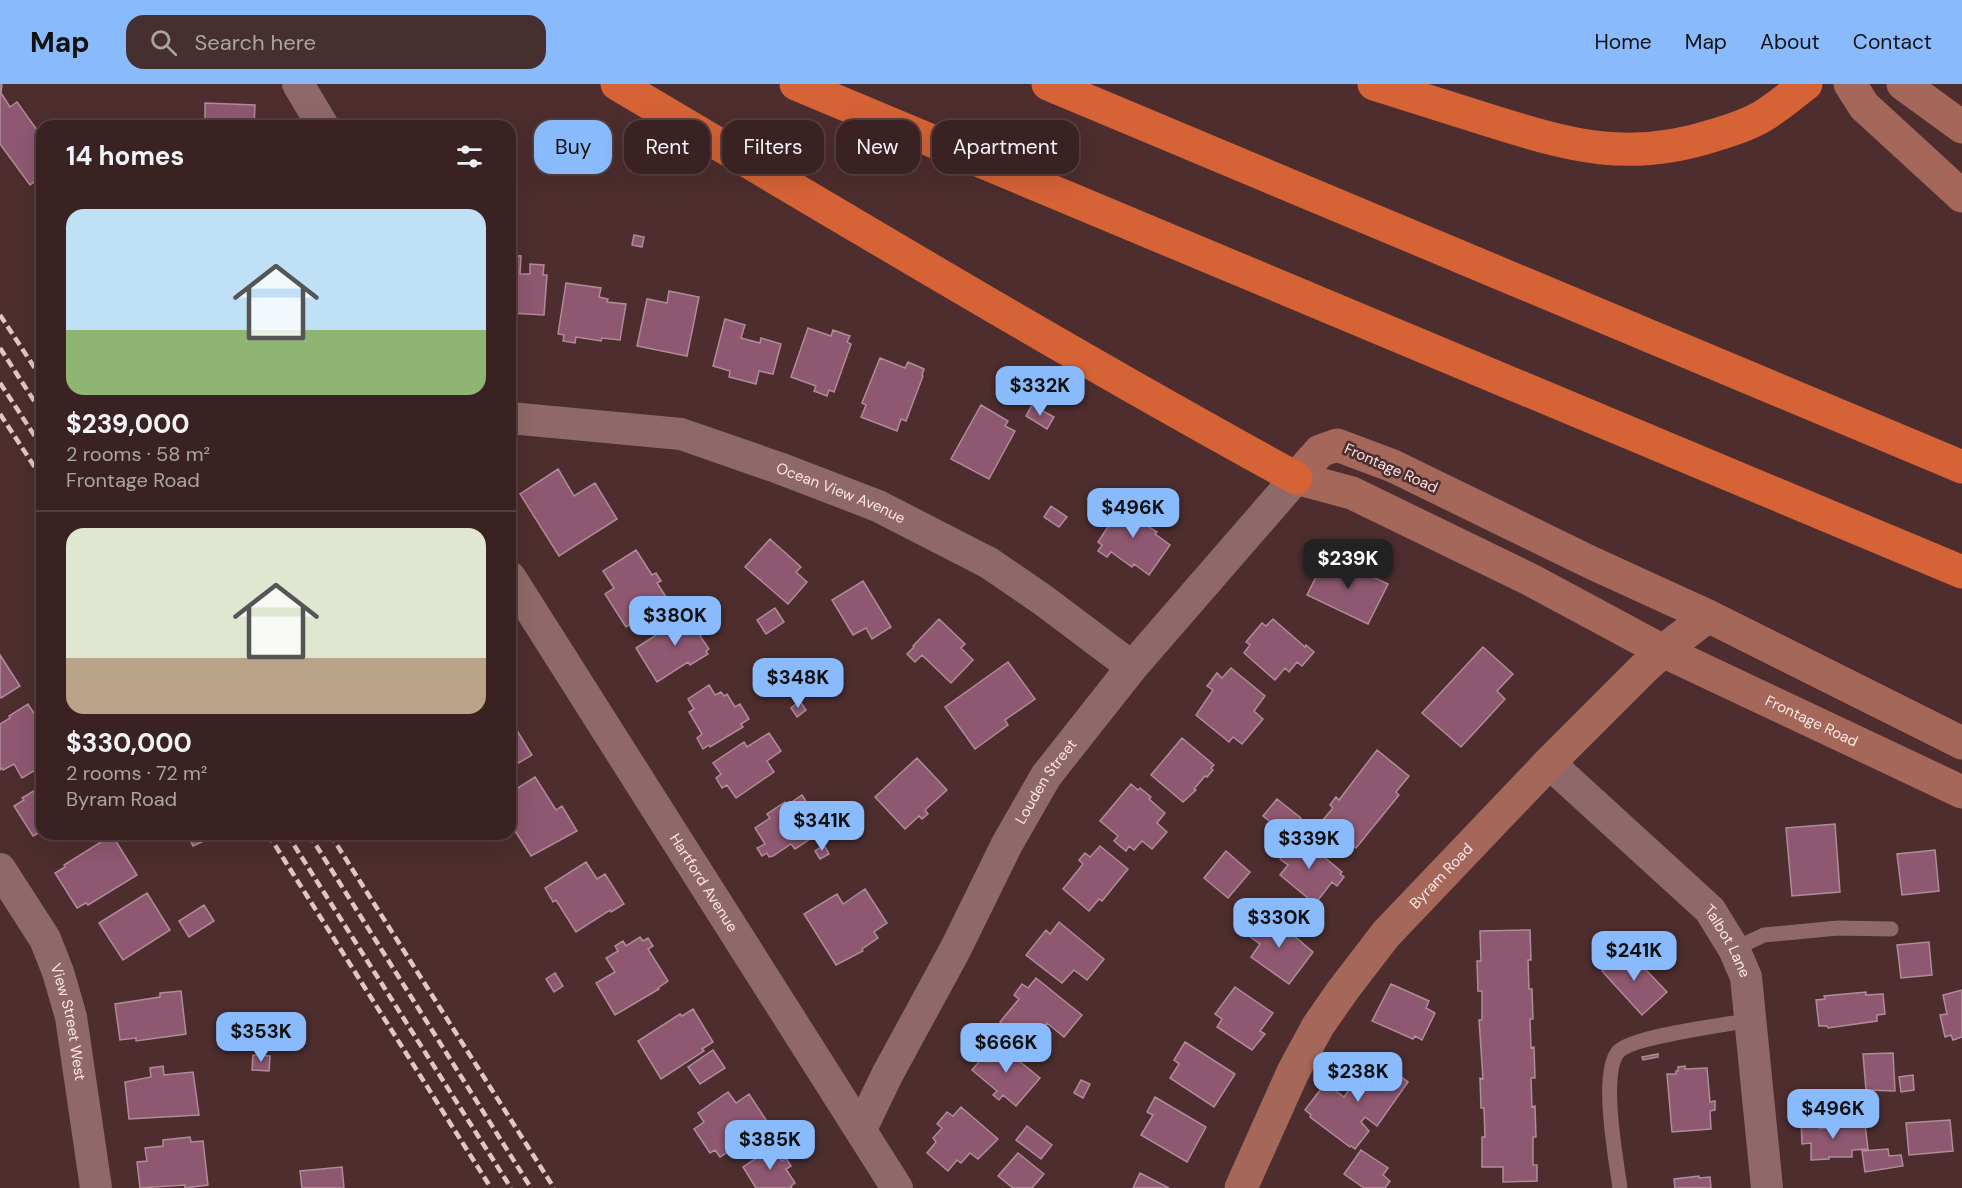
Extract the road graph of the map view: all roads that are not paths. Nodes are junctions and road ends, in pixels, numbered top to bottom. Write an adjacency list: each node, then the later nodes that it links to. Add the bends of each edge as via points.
1 (298, 84): 9 (street)
2 (617, 84): 14 (highway)
3 (796, 84): 15 (highway)
4 (1048, 84): 13 (highway)
5 (1374, 84): 6 (highway, via 1564,143 1628,151 1698,141 1730,131 1765,115)
6 (1806, 84)
7 (1850, 84): 11 (main road, via 1864,106)
8 (1903, 84): 10 (main road)
9 (319, 120)
10 (1962, 127)
11 (1962, 196)
12 (516, 419): 19 (street, Ocean View Avenue, via 681,434 878,506 989,563)
13 (1962, 467)
14 (1296, 478): 17 (main road, Frontage Road, via 1320,451 1337,445 1393,466); 18 (main road, Frontage Road, via 1352,493 1531,580); 19 (street, Louden Street)
15 (1962, 573)
16 (516, 586): 27 (street, Hartford Avenue)
17 (1708, 616): 18 (main road, Byram Road); 20 (main road, Frontage Road)
18 (1663, 651): 21 (main road, Byram Road); 22 (main road, Frontage Road)
19 (1132, 667): 27 (street, Louden Street, via 1046,776)
20 (1962, 743)
21 (1550, 763): 25 (street, Talbot Lane, via 1710,910); 30 (main road, Byram Road, via 1386,934 1343,990 1293,1072)
22 (1962, 792)
23 (0, 869): 28 (street, View Street West, via 45,939 58,972 71,1017)
24 (1891, 929): 25 (lane, via 1838,928 1764,935)
25 (1734, 949): 26 (street, Talbot Lane, via 1746,977)
26 (1752, 1020): 31 (lane, via 1642,1040 1619,1050 1612,1062 1608,1089); 32 (street, Talbot Lane)
27 (861, 1129): 29 (street, Hartford Avenue)
28 (96, 1188)
29 (897, 1188)
30 (1241, 1188)
31 (1620, 1188)
32 (1767, 1188)

